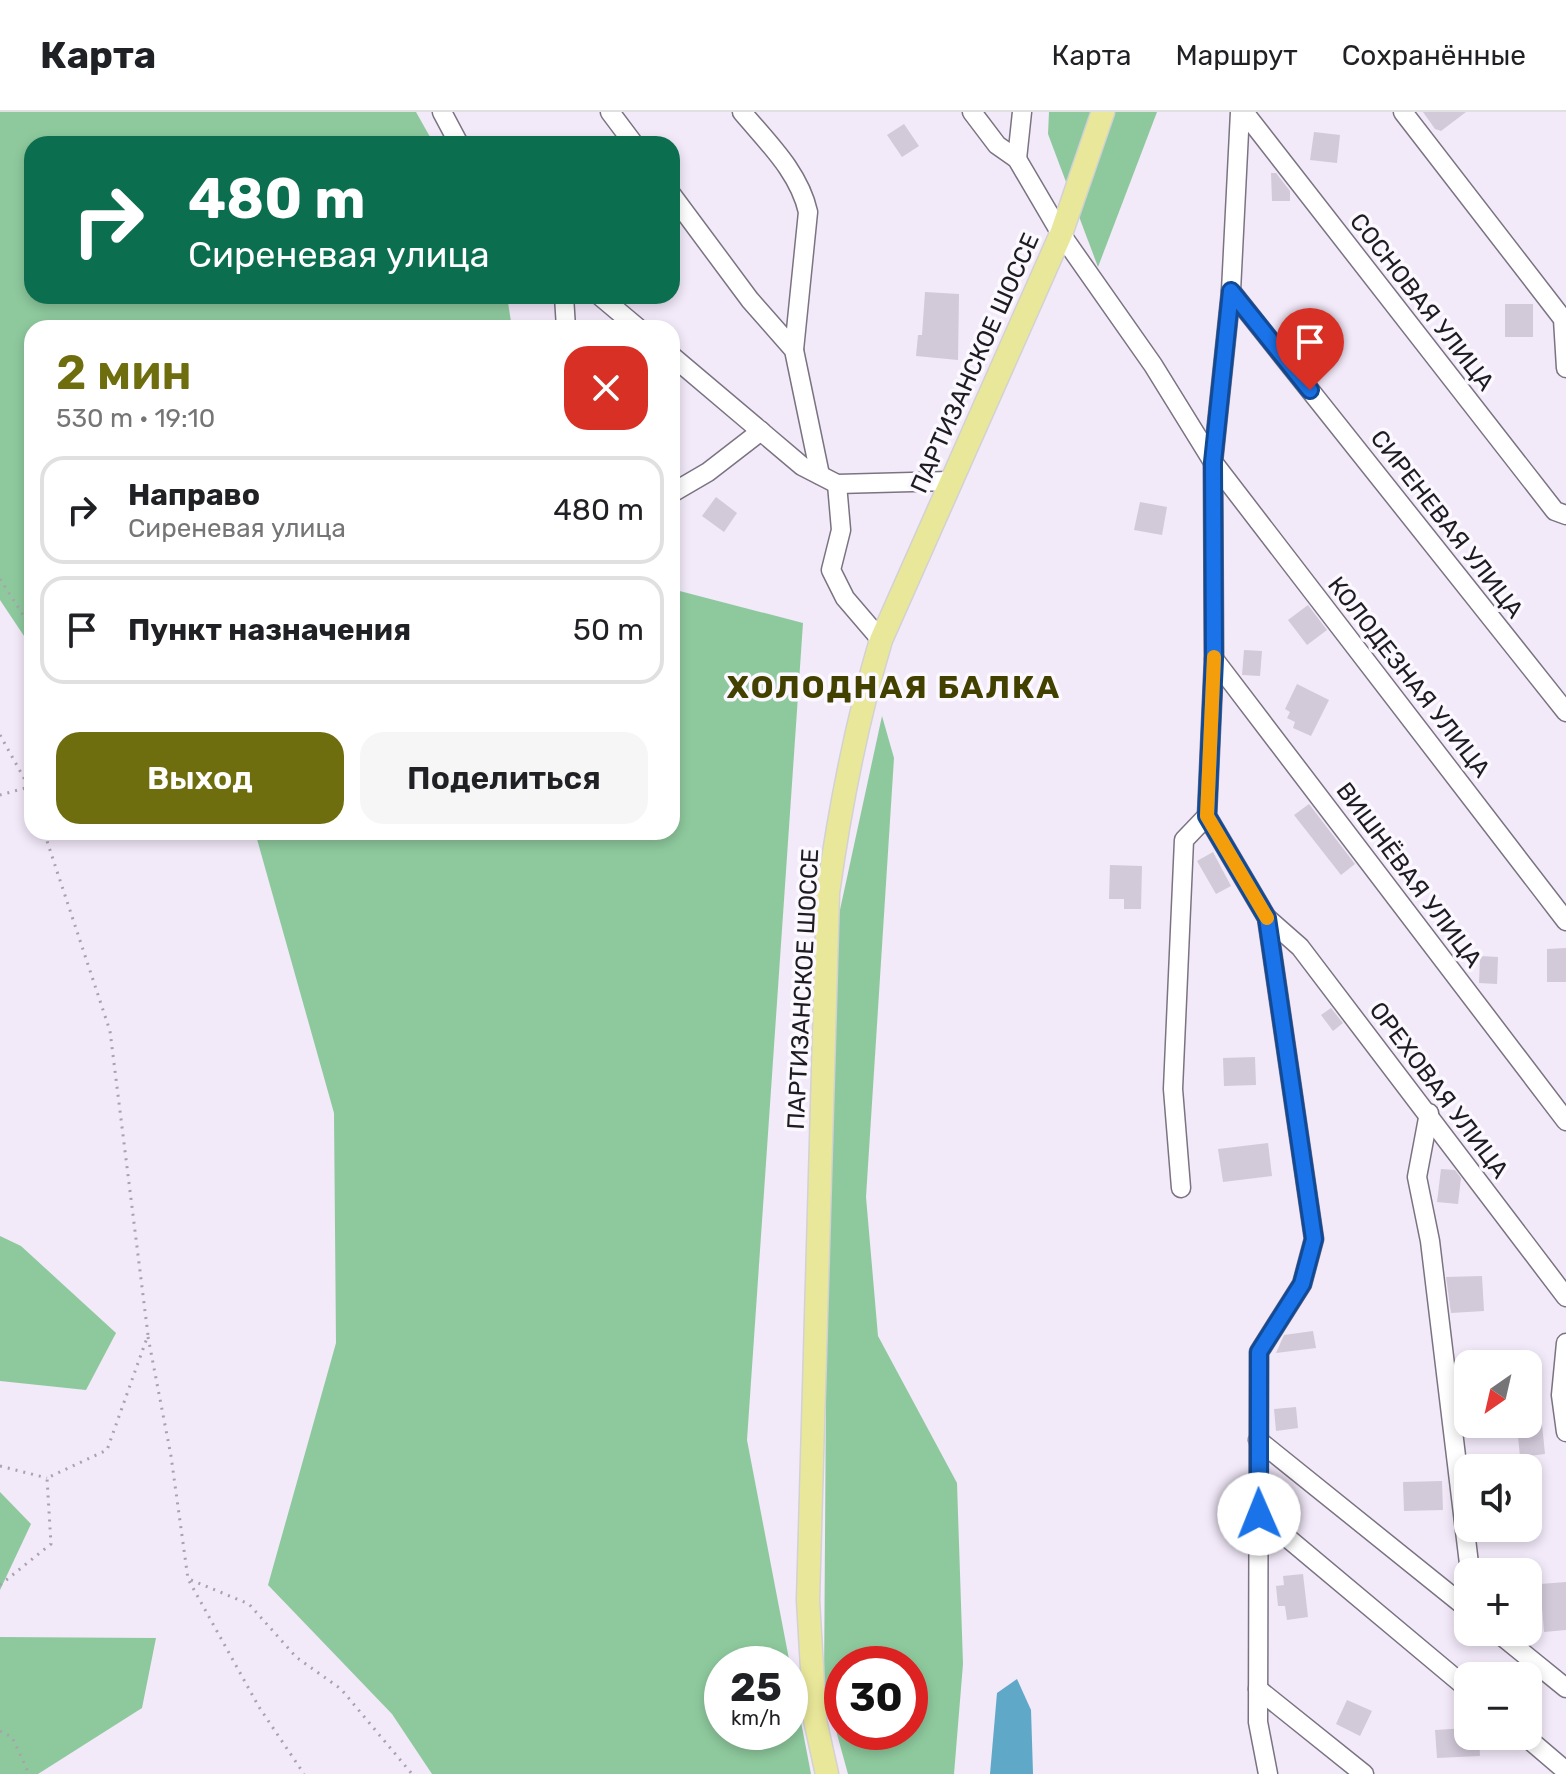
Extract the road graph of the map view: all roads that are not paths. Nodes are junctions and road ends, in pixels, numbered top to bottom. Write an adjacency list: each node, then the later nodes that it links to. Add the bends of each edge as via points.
1 (442, 112): 9 (street)
2 (610, 112): 10 (street)
3 (742, 112): 17 (street, via 788,166 803,190 808,212)
4 (972, 112): 11 (street, КОЛОДЕЗНАЯ УЛИЦА, via 997,145)
5 (1022, 112): 11 (street)
6 (1103, 112): 13 (main road, ПАРТИЗАНСКОЕ ШОССЕ)
7 (1242, 112): 14 (street); 25 (street, СОСНОВАЯ УЛИЦА, via 1555,511)
8 (1403, 112): 19 (street, via 1563,319)
9 (455, 136)
10 (628, 136)
11 (1017, 159): 13 (street, КОЛОДЕЗНАЯ УЛИЦА)
12 (680, 206): 17 (street)
13 (1061, 234): 21 (street, КОЛОДЕЗНАЯ УЛИЦА); 23 (main road, ПАРТИЗАНСКОЕ ШОССЕ)
14 (1231, 291): 21 (street); 28 (street, СИРЕНЕВАЯ УЛИЦА)
15 (610, 304): 16 (street)
16 (628, 320)
17 (794, 350): 22 (street)
18 (680, 363): 20 (street)
19 (1566, 368)
20 (761, 431): 22 (street, via 802,466); 24 (street)
21 (1213, 462): 27 (street); 31 (street, КОЛОДЕЗНАЯ УЛИЦА)
22 (828, 480): 23 (street); 26 (street, via 841,530 831,570 845,598)
23 (950, 481): 26 (main road, ПАРТИЗАНСКОЕ ШОССЕ)
24 (680, 488)
25 (1566, 515)
26 (881, 640): 48 (main road, ПАРТИЗАНСКОЕ ШОССЕ, via 841,796 828,893 808,1600 815,1720)
27 (1214, 659): 29 (street); 33 (street, ВИШНЁВАЯ УЛИЦА)
28 (1566, 712)
29 (1207, 816): 30 (street); 34 (street, via 1184,840 1173,1089)
30 (1267, 918): 32 (street, ОРЕХОВАЯ УЛИЦА, via 1300,947); 38 (street, via 1314,1239 1302,1284 1259,1352)
31 (1566, 921)
32 (1429, 1113): 35 (street, ОРЕХОВАЯ УЛИЦА); 40 (street, via 1417,1177 1430,1241)
33 (1566, 1121)
34 (1181, 1188)
35 (1566, 1297)
36 (1566, 1343): 37 (street, via 1561,1395)
37 (1566, 1432)
38 (1258, 1440): 39 (street); 41 (street)
39 (1259, 1514): 43 (street); 45 (street)
40 (1468, 1558)
41 (1454, 1591)
42 (1514, 1646): 44 (street)
43 (1454, 1677)
44 (1566, 1688)
45 (1258, 1689): 49 (street); 50 (street)
46 (1541, 1750): 47 (street)
47 (1566, 1771)
48 (827, 1774)
49 (1268, 1774)
50 (1364, 1774)

